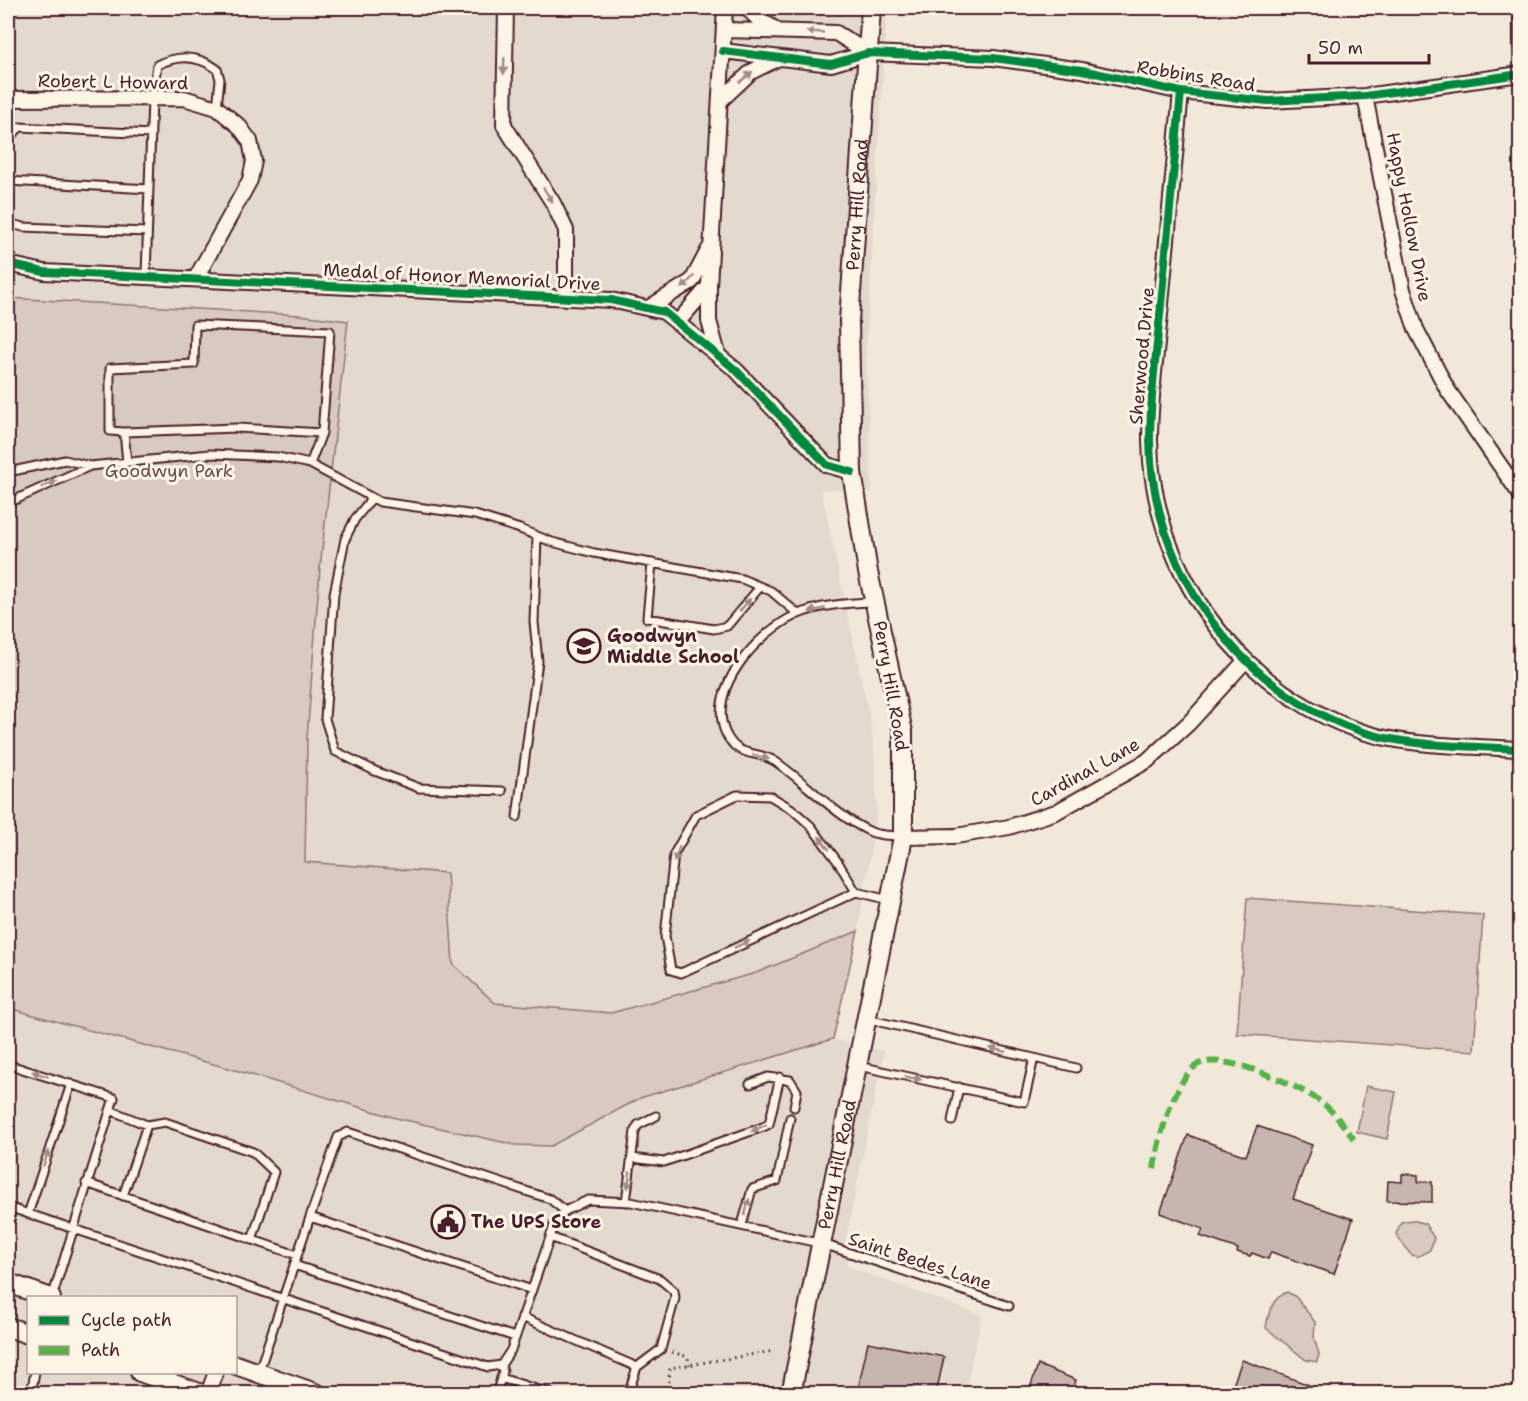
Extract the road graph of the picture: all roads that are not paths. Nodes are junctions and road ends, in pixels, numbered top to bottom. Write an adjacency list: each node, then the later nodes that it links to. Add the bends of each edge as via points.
1 (506, 8): 28 (street, one-way to 28, via 504,125 566,230)
2 (725, 8): 5 (street, Medal of Honor Memorial Drive)
3 (747, 8): 6 (street)
4 (871, 8): 8 (main road, Perry Hill Road)
5 (724, 30): 6 (street); 7 (street, Medal of Honor Memorial Drive)
6 (777, 30): 8 (street, one-way to 6, via 836,33)
7 (723, 51): 9 (street); 15 (street, Medal of Honor Memorial Drive)
8 (868, 53): 9 (street, via 831,64); 11 (street, Robbins Road, via 1041,63); 38 (main road, Perry Hill Road, via 849,321)
9 (777, 60): 15 (street, one-way to 9, via 751,72)
10 (1521, 74): 12 (street, Robbins Road)
11 (1181, 92): 12 (street, Robbins Road, via 1268,101); 47 (street, Sherwood Drive, via 1151,418 1152,470 1157,503 1179,569 1212,623)
12 (1365, 96): 39 (street, Happy Hollow Drive, via 1403,290 1416,329 1447,389)
13 (152, 98): 14 (street, Robert L Howard); 16 (street, Robert L Howard, via 184,98); 16 (lane, via 157,65 189,57 217,69); 17 (lane)
14 (8, 99)
15 (720, 101): 23 (street, Medal of Honor Memorial Drive)
16 (218, 108): 26 (street, via 250,141 254,161 250,180)
17 (151, 134): 18 (lane, via 20,127); 20 (lane)
18 (8, 139)
19 (8, 181): 20 (lane)
20 (149, 189): 22 (lane)
21 (8, 223): 22 (lane)
22 (147, 232): 25 (lane)
23 (711, 244): 27 (street, Medal of Honor Memorial Drive); 29 (street, Medal of Honor Memorial Drive, one-way to 29, via 692,281)
24 (8, 264): 25 (street, Medal of Honor Memorial Drive, via 44,272)
25 (146, 276): 26 (street, Medal of Honor Memorial Drive)
26 (196, 278): 28 (street, Medal of Honor Memorial Drive)
27 (709, 286): 30 (street); 31 (street, Medal of Honor Memorial Drive, via 709,321)
28 (566, 298): 29 (street, Medal of Honor Memorial Drive)
29 (650, 307): 30 (street, Medal of Honor Memorial Drive)
30 (677, 323): 31 (street, Medal of Honor Memorial Drive)
31 (718, 354): 38 (street, Medal of Honor Memorial Drive, via 827,465)
32 (124, 432): 33 (lane, via 237,428); 33 (lane, via 110,431 110,368 194,364 195,325 330,332); 34 (lane)
33 (322, 434): 35 (lane)
34 (127, 462): 35 (lane, via 210,454 278,457); 36 (lane)
35 (310, 464): 40 (lane)
36 (90, 466): 37 (lane, via 66,460); 41 (lane, one-way to 36)
37 (8, 472)
38 (852, 472): 45 (main road, Perry Hill Road)
39 (1521, 494)
40 (372, 498): 42 (lane, via 475,515); 49 (lane, via 345,539 334,594 325,719 335,751 420,788)
41 (8, 503)
42 (537, 536): 43 (lane, via 594,553); 50 (lane, via 534,622 538,661)
43 (652, 563): 44 (lane, via 742,579); 44 (lane, one-way to 44, via 647,618 714,629 727,626)
44 (760, 587): 46 (lane, via 771,591)
45 (875, 601): 46 (lane, one-way to 46); 51 (main road, Perry Hill Road, via 903,732)
46 (798, 614): 51 (lane, one-way to 51, via 760,641 732,672 721,710 726,734 739,751 773,760 826,804 873,833)
47 (1246, 660): 48 (street, Sherwood Drive, via 1304,705 1380,736 1418,743); 51 (street, Cardinal Lane, via 1189,723 1147,761 1056,812 1009,827 956,836)
48 (1521, 749)
49 (502, 791)
50 (518, 817)
51 (903, 837): 53 (main road, Perry Hill Road)
52 (856, 892): 52 (lane, one-way to 52, via 818,835 792,809 770,796 737,795 696,815 674,854 665,936 671,970 681,973); 53 (lane)
53 (890, 900): 54 (main road, Perry Hill Road)
54 (865, 1019): 55 (lane, one-way to 54); 56 (main road, Perry Hill Road)
55 (1034, 1058): 58 (lane); 62 (lane, via 1024,1102)
56 (856, 1066): 62 (lane, one-way to 62); 81 (main road, Perry Hill Road)
57 (8, 1067): 60 (lane, one-way to 57)
58 (1076, 1068)
59 (780, 1077): 61 (lane); 63 (lane, via 795,1084); 69 (lane, one-way to 69, via 769,1124 664,1162)
60 (71, 1084): 64 (lane, via 114,1098); 75 (lane, one-way to 60)
61 (750, 1084)
62 (959, 1088): 67 (lane)
63 (794, 1107)
64 (110, 1110): 68 (lane); 70 (lane)
65 (656, 1116): 69 (lane, via 638,1125)
66 (790, 1118): 77 (lane, one-way to 66, via 752,1189 777,1181)
67 (952, 1120)
68 (147, 1125): 71 (lane); 80 (lane, via 165,1122 253,1152 274,1172)
69 (632, 1158): 72 (lane, one-way to 72)
70 (86, 1183): 71 (lane); 78 (lane)
71 (123, 1196): 80 (lane)
72 (626, 1202): 74 (lane, Saint Bedes Lane, via 588,1200); 77 (lane, Saint Bedes Lane)
73 (8, 1207): 75 (lane)
74 (565, 1211): 76 (lane, via 550,1200 348,1132 338,1137); 79 (lane, via 556,1220)
75 (28, 1214): 78 (lane)
76 (310, 1217): 82 (lane); 85 (lane)
77 (742, 1226): 81 (lane, Saint Bedes Lane)
78 (72, 1228): 87 (lane); 88 (lane)
79 (550, 1237): 85 (lane); 96 (lane, via 660,1279 674,1291 661,1348)
80 (252, 1240): 82 (lane)
81 (823, 1244): 89 (lane, Saint Bedes Lane); 109 (main road, Perry Hill Road)
82 (297, 1256): 83 (lane)
83 (294, 1265): 88 (lane); 93 (lane)
84 (8, 1283): 86 (main road)
85 (532, 1290): 90 (lane)
86 (45, 1296)
87 (52, 1296)
88 (282, 1298): 95 (lane, via 488,1367); 97 (lane)
89 (1009, 1306)
90 (522, 1317): 93 (lane); 96 (lane)
91 (8, 1327): 92 (main road)
92 (27, 1334)
93 (515, 1337): 95 (lane)
94 (237, 1365): 97 (main road)
95 (501, 1365): 101 (lane)
96 (636, 1367): 108 (lane)
97 (258, 1373): 105 (main road)
98 (35, 1374): 102 (lane)
99 (146, 1374): 103 (main road)
100 (215, 1374): 104 (street)
101 (501, 1378): 106 (lane); 107 (lane)
102 (31, 1394)
103 (202, 1394)
104 (208, 1394)
105 (318, 1394)
106 (496, 1394)
107 (552, 1394)
108 (628, 1394)
109 (792, 1394)

